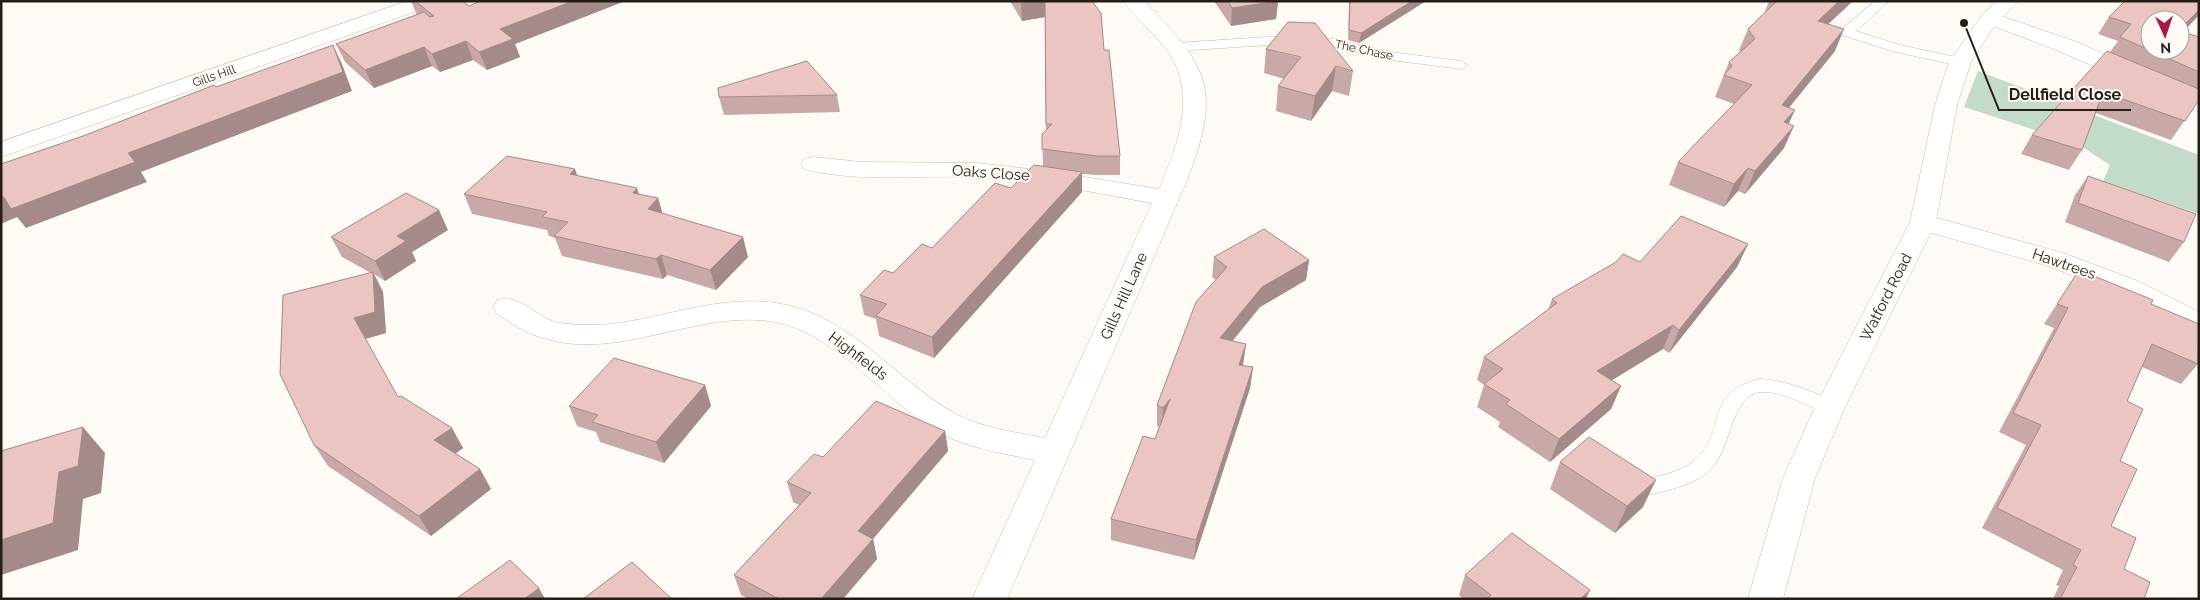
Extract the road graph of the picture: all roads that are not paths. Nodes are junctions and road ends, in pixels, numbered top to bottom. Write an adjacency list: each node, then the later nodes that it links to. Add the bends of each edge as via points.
1 (427, 1): 9 (street, Gills Hill)
2 (1133, 1): 5 (street, Gills Hill Lane)
3 (1883, 1): 6 (lane, via 1848,32 1897,48)
4 (2000, 10): 6 (street, Watford Road); 8 (street, via 2070,47)
5 (1176, 47): 7 (lane, The Chase, via 1285,40 1333,43 1391,56); 11 (street, Gills Hill Lane, via 1189,69 1196,91 1194,126)
6 (1960, 62): 12 (street, Watford Road, via 1946,105)
7 (1461, 65)
8 (2199, 106)
9 (1, 150)
10 (812, 164): 11 (street, Oaks Close, via 862,169 977,170)
11 (1167, 198): 16 (street, Gills Hill Lane)
12 (1923, 222): 14 (street, Hawtrees, via 2054,259 2128,287); 15 (street, Watford Road)
13 (507, 307): 16 (street, Highfields, via 546,329 581,335 615,334 738,311 778,313 816,326 844,343 943,420 989,438)
14 (2199, 324)
15 (1830, 407): 17 (lane, via 1776,388 1759,386 1742,392 1730,404 1718,445 1704,465 1680,480); 19 (street, Watford Road, via 1799,478)
16 (1054, 452): 18 (street, Gills Hill Lane)
17 (1646, 487)
18 (989, 599)
19 (1765, 599)

